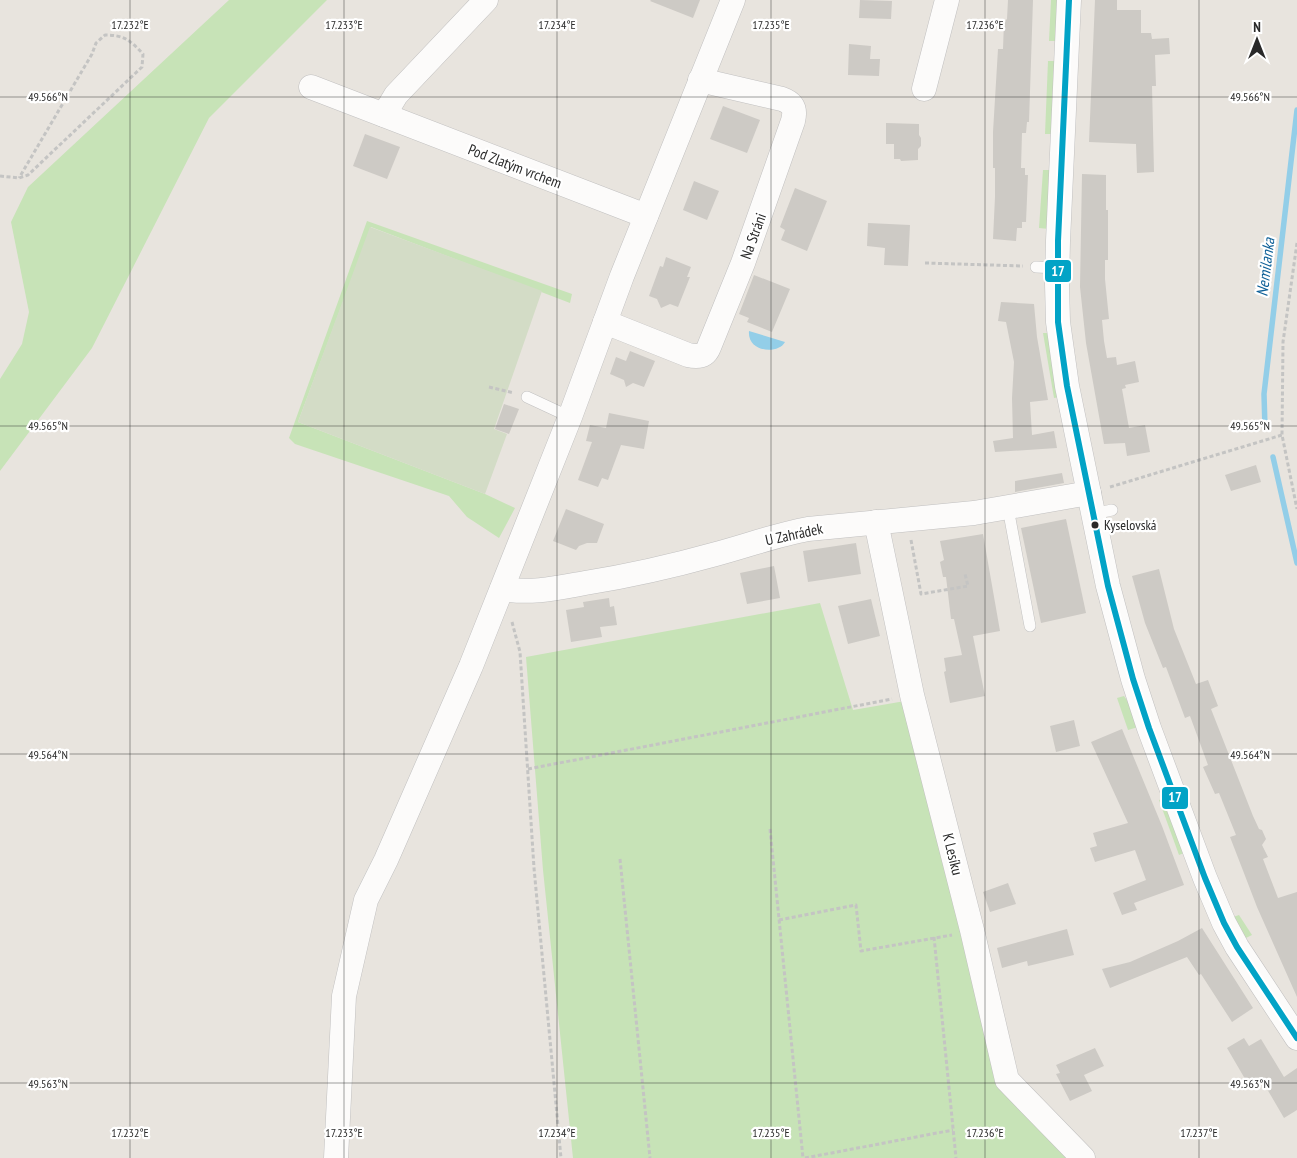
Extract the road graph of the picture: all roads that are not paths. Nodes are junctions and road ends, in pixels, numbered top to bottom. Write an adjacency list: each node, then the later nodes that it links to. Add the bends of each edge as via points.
1 (486, 0): 8 (street, via 396,95)
2 (733, 0): 5 (street)
3 (947, 0): 7 (street)
4 (1069, 0): 13 (street, via 1046,267 1058,322 1066,386)
5 (700, 80): 9 (street); 10 (street, Na Stráni, via 782,99 795,111 743,263 709,347 700,356 688,355)
6 (312, 87): 8 (street, Pod Zlatým vrchem)
7 (924, 90)
8 (384, 115): 9 (street, Pod Zlatým vrchem)
9 (646, 216): 10 (street)
10 (605, 322): 12 (street)
11 (527, 397): 12 (lane)
12 (570, 417): 16 (street)
13 (1100, 501): 14 (street, U Zahrádek); 18 (street, via 1114,608 1149,728 1224,922)
14 (1008, 508): 15 (street, U Zahrádek); 17 (lane)
15 (876, 522): 16 (street, U Zahrádek, via 827,526 786,534 619,578); 20 (street, K Lesíku, via 912,695 1007,1080)
16 (500, 594): 19 (street, via 366,900 344,996)
17 (1030, 626)
18 (1297, 1038)
19 (336, 1158)
20 (1083, 1158)

